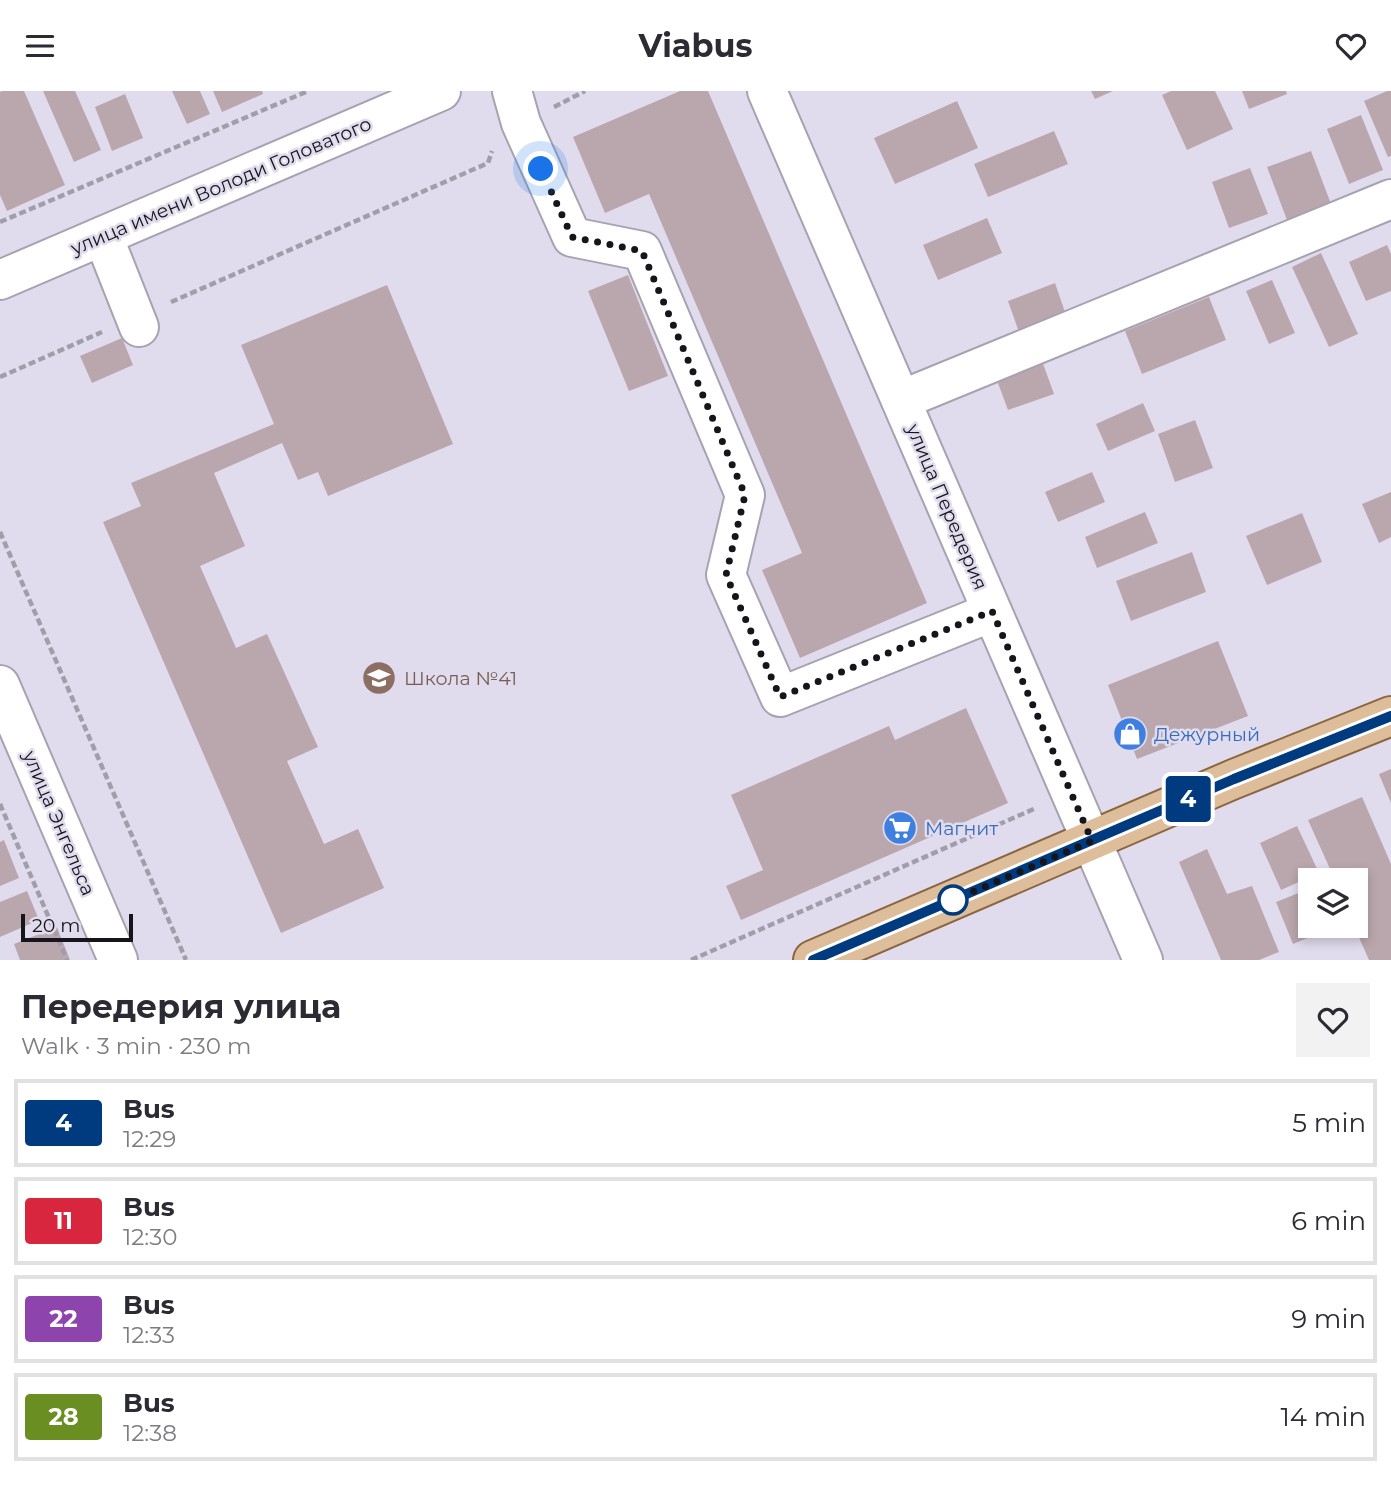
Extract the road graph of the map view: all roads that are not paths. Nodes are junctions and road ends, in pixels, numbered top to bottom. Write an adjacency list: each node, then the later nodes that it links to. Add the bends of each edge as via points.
1 (441, 91): 5 (street, улица имени Володи Головатого)
2 (767, 91): 8 (street, улица Передерия)
3 (517, 107): 9 (street, via 572,237 642,251 745,495 726,575 780,697)
4 (1391, 198): 8 (street, улица Передерия)
5 (103, 236): 6 (street, улица имени Володи Головатого); 7 (street)
6 (0, 280)
7 (137, 322)
8 (901, 401): 9 (street, улица Передерия)
9 (992, 611): 12 (street, улица Передерия)
10 (0, 685): 13 (street, улица Энгельса)
11 (1391, 716): 12 (main road)
12 (1092, 841): 14 (main road); 15 (street, улица Передерия)
13 (117, 960)
14 (813, 960)
15 (1143, 960)

